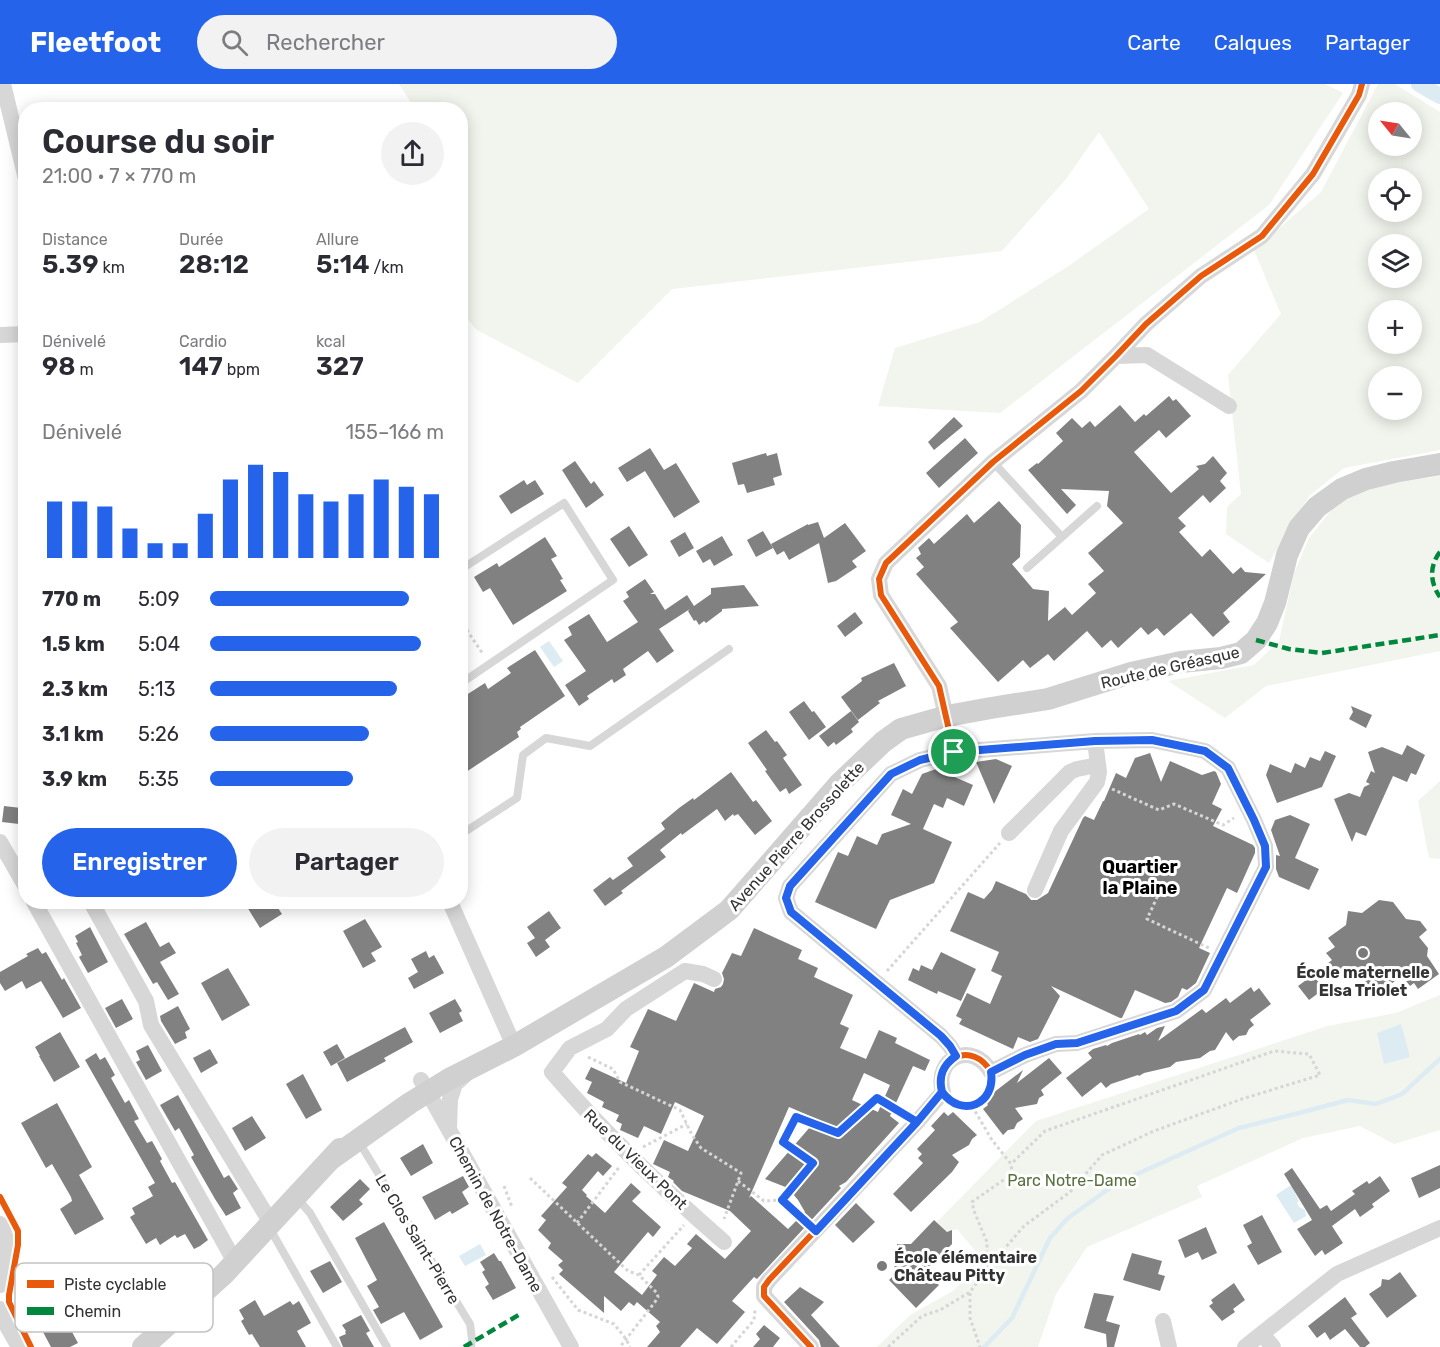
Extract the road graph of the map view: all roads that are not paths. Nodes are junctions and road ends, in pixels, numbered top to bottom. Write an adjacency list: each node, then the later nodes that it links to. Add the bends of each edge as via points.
1 (3, 84): 3 (street)
2 (1362, 84): 6 (street, via 1313,174 1262,236 1201,276)
3 (18, 147)
4 (0, 334): 5 (street)
5 (18, 334)
6 (1116, 356): 7 (street, via 1147,356); 8 (street, via 1081,391)
7 (1229, 406)
8 (993, 462): 11 (lane); 16 (street, via 886,563 879,579 881,595 939,686)
9 (1440, 464): 16 (street, Route de Gréasque, via 1366,479 1342,489 1317,507 1299,528 1287,555 1267,623 1241,653 1131,673 1048,699)
10 (1097, 506): 11 (lane)
11 (1062, 537): 13 (lane)
12 (468, 565): 15 (lane, via 564,504 613,580)
13 (1027, 568)
14 (729, 649): 20 (lane, via 590,746 546,738 523,755 517,798)
15 (468, 679)
16 (947, 716): 18 (street); 29 (street, Avenue Pierre Brossolette, via 902,729 883,742 839,784 729,910 666,957 587,1003)
17 (1095, 741): 18 (street); 19 (street); 30 (street, via 1152,740 1205,751 1228,768 1265,846 1266,867 1204,990 1176,1011 1077,1043 1056,1044 991,1072 987,1064 973,1055)
18 (954, 752): 30 (street, via 920,760 891,774 790,886 786,898 791,912 941,1036)
19 (1098, 765): 21 (street, via 1070,772); 24 (street, via 1097,782 1061,831)
20 (468, 830)
21 (1009, 833)
22 (0, 842): 23 (street)
23 (18, 873)
24 (1035, 890)
25 (37, 909): 40 (street)
26 (95, 909): 37 (street, via 146,1001 151,1025)
27 (453, 909): 29 (street)
28 (714, 979): 39 (street, Rue du Vieux Pont, via 685,971 626,1009 607,1029 570,1048 552,1072 629,1155)
29 (511, 1040): 31 (street, Avenue Pierre Brossolette); 32 (street, Avenue Pierre Brossolette, via 459,1057)
30 (956, 1056): 53 (street, via 944,1067 942,1092 764,1287 764,1296)
31 (474, 1066): 32 (street, Avenue Pierre Brossolette); 33 (street, via 455,1084)
32 (424, 1086): 33 (street, Chemin de Notre-Dame); 34 (street, Avenue Pierre Brossolette, via 402,1093)
33 (448, 1130): 52 (street, Chemin de Notre-Dame)
34 (356, 1137): 35 (street, Avenue Pierre Brossolette); 51 (lane, Le Clos Saint-Pierre, via 470,1324)
35 (296, 1196): 37 (street, Avenue Pierre Brossolette); 50 (lane, via 310,1213)
36 (0, 1224): 42 (street, via 8,1248)
37 (269, 1224): 40 (street, Avenue Pierre Brossolette); 49 (lane)
38 (1440, 1228): 46 (street, via 1337,1274)
39 (721, 1239)
40 (235, 1262): 41 (street, Avenue Pierre Brossolette)
41 (213, 1284)
42 (0, 1285)
43 (0, 1309): 47 (street)
44 (1163, 1322): 54 (street)
45 (160, 1332): 48 (street, Avenue Pierre Brossolette)
46 (1268, 1340): 55 (street)
47 (19, 1347)
48 (144, 1347)
49 (337, 1347)
50 (387, 1347)
51 (471, 1347)
52 (571, 1347)
53 (811, 1347)
54 (1169, 1347)
55 (1245, 1347)

